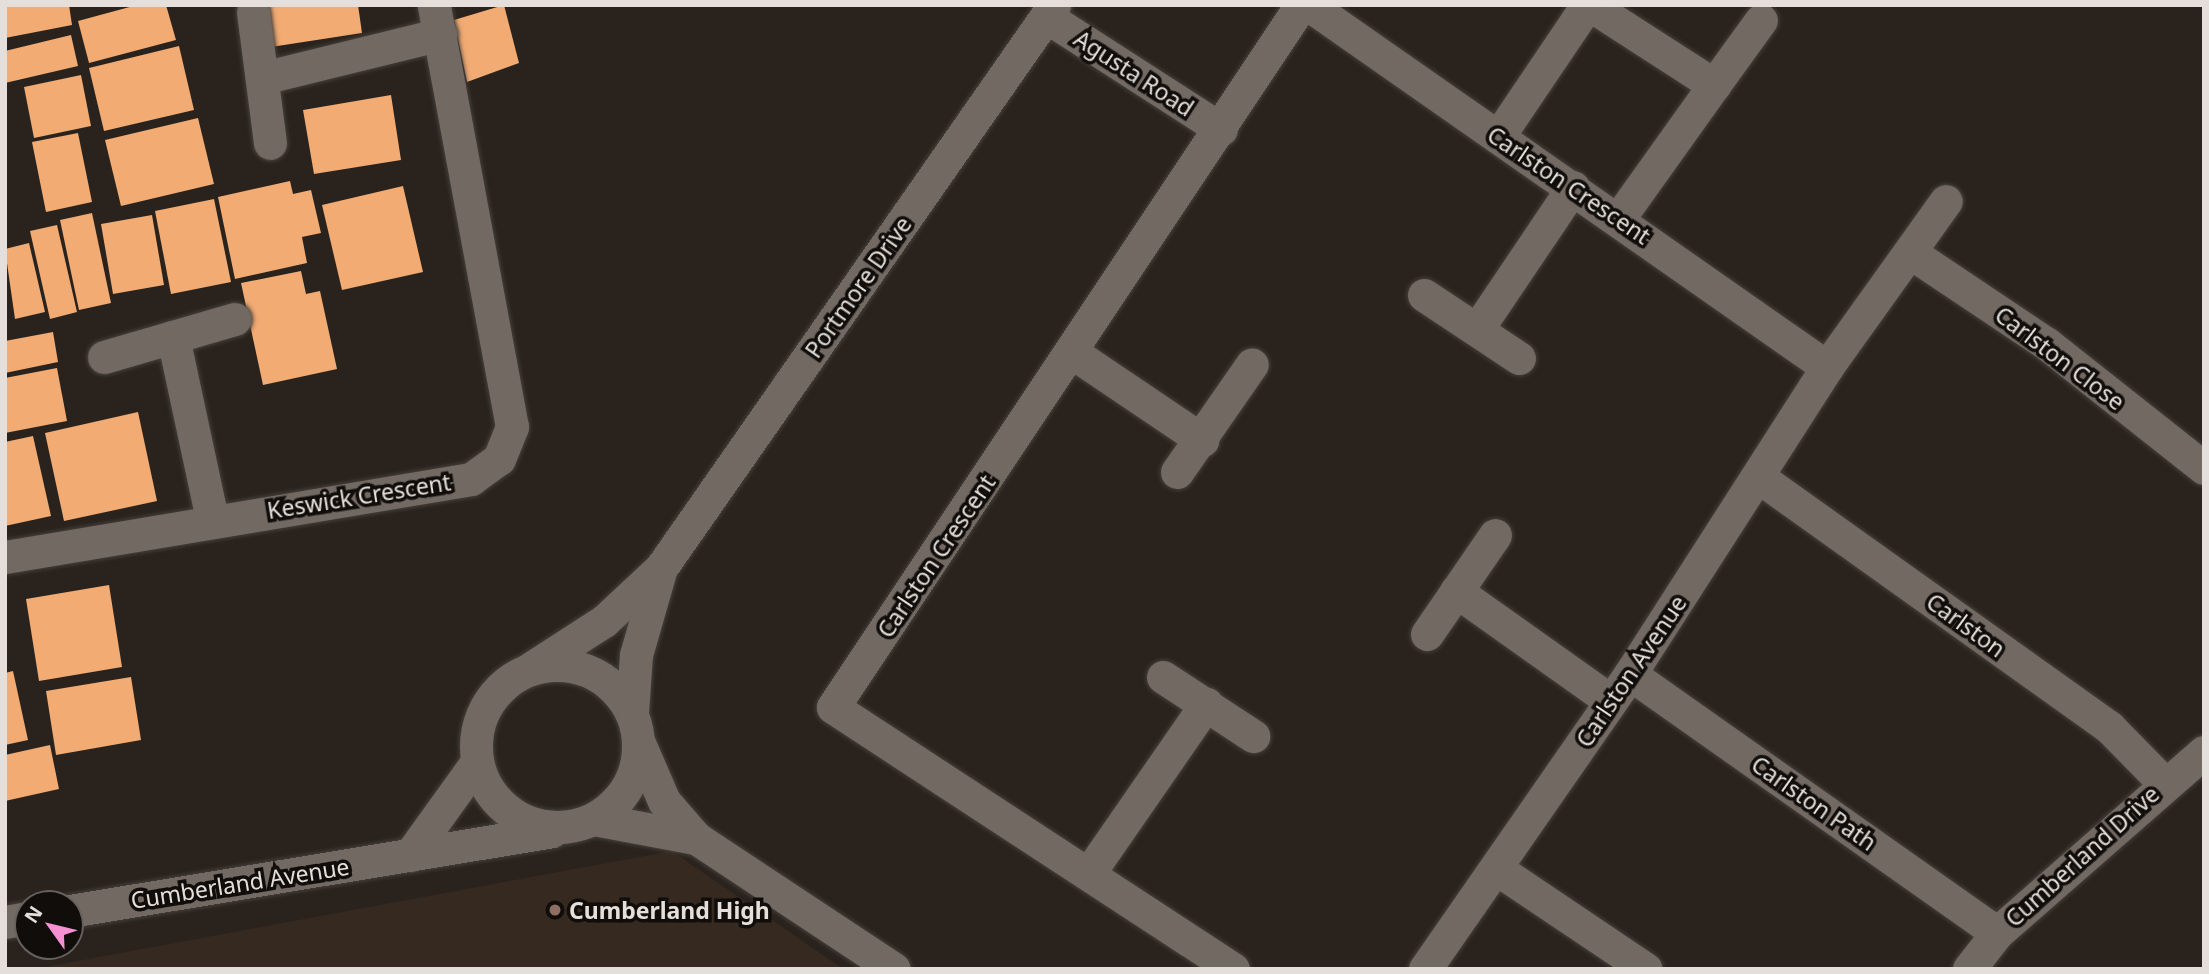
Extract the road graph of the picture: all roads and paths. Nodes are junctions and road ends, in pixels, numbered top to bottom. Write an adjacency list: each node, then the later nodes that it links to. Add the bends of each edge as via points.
1 (1301, 5): 10 (street, Carlston Crescent)
2 (1309, 5): 11 (street, Carlston Crescent)
3 (1588, 5): 9 (street); 11 (street)
4 (1051, 11): 10 (street, Agusta Road); 33 (street, Portmore Drive)
5 (253, 12): 8 (street)
6 (442, 14): 8 (street); 30 (street, Keswick Crescent, via 512,427 499,459 471,479)
7 (1761, 20): 9 (street)
8 (262, 78): 12 (street)
9 (1714, 85): 15 (street)
10 (1221, 129): 21 (street, Carlston Crescent)
11 (1498, 137): 13 (street, Carlston Crescent)
12 (270, 143)
13 (1573, 187): 15 (street, Carlston Crescent); 19 (street)
14 (1946, 201): 16 (street, Carlston Avenue)
15 (1619, 218): 25 (street, Carlston Crescent)
16 (1911, 253): 25 (street, Carlston Avenue); 27 (street, Carlston Close, via 2047,344)
17 (1424, 295): 19 (street)
18 (235, 319): 20 (street)
19 (1478, 328): 23 (street)
20 (173, 337): 22 (street); 30 (street)
21 (1073, 353): 26 (street); 50 (street, Carlston Crescent, via 833,707)
22 (104, 357)
23 (1519, 358)
24 (1252, 364): 26 (street)
25 (1827, 367): 29 (street, Carlston Avenue)
26 (1202, 440): 28 (street)
27 (2204, 468)
28 (1177, 472)
29 (1760, 478): 37 (street, Carlston Avenue); 45 (street, Carlston, via 2109,727)
30 (212, 519): 32 (street, Keswick Crescent)
31 (1495, 535): 34 (street)
32 (5, 557)
33 (661, 568): 36 (street, Portmore Drive, via 604,621); 41 (street, Portmore Drive, via 636,655)
34 (1456, 591): 35 (street); 39 (street)
35 (1427, 634)
36 (531, 668): 41 (street, via 561,663 590,670 615,688); 44 (street, via 505,682 485,705 475,733)
37 (1630, 674): 39 (street, Carlston Avenue); 52 (street, Carlston Path)
38 (1163, 677): 40 (street)
39 (1611, 701): 49 (street, Carlston Avenue)
40 (1206, 704): 42 (street); 50 (street)
41 (636, 728): 46 (street, via 634,774 618,800); 47 (street, Cumberland Avenue, via 664,801)
42 (1253, 736)
43 (2204, 752): 45 (street, Cumberland Drive)
44 (476, 763): 46 (street, via 487,791 508,813 535,825); 48 (street)
45 (2163, 782): 52 (street, Cumberland Drive)
46 (579, 824): 47 (street, Cumberland Avenue); 48 (street, Cumberland Avenue)
47 (696, 838): 53 (street, Cumberland Avenue)
48 (410, 855): 51 (street, Cumberland Avenue)
49 (1497, 869): 55 (street, Carlston Avenue); 56 (street)
50 (1089, 873): 54 (street, Carlston Crescent)
51 (84, 909)
52 (1997, 933): 57 (street, Cumberland Drive)
53 (894, 969)
54 (1233, 969)
55 (1425, 969)
56 (1646, 969)
57 (1969, 969)

